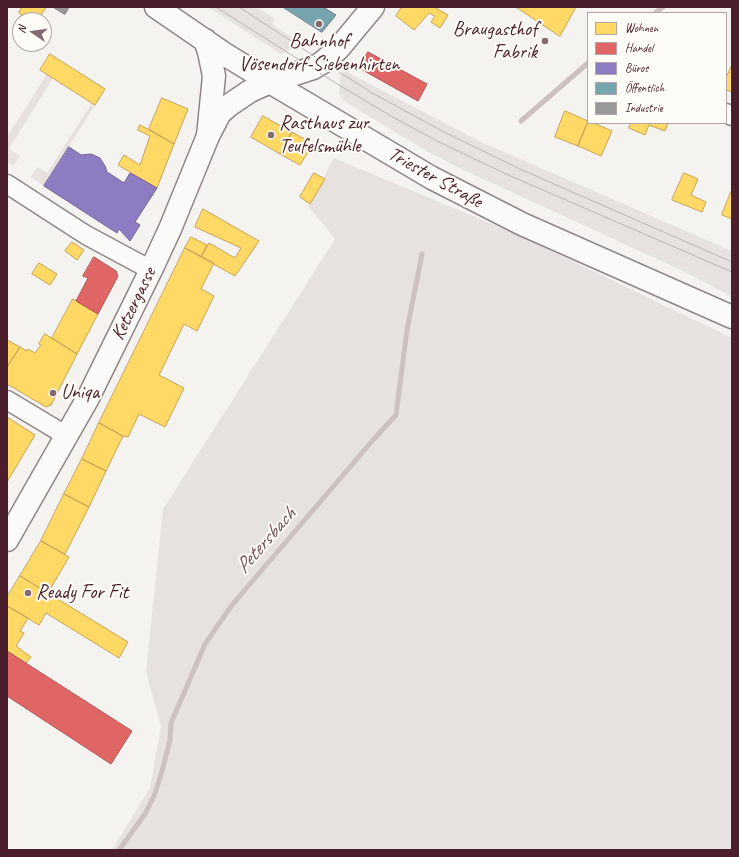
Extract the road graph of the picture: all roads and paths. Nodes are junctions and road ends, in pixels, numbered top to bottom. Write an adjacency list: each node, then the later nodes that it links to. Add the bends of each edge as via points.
1 (156, 7): 3 (main road, Triester Straße)
2 (373, 7): 4 (main road, Ketzergasse, via 338,49 323,62 313,68)
3 (205, 40): 4 (main road, Triester Straße); 5 (main road, via 214,76)
4 (270, 82): 5 (main road, Ketzergasse, via 250,91 228,106 217,117); 8 (main road, Triester Straße, via 408,164 493,210)
5 (208, 136): 7 (main road, Ketzergasse)
6 (7, 184): 7 (street, via 86,235)
7 (151, 270): 10 (main road, Ketzergasse)
8 (732, 317)
9 (7, 400): 10 (street)
10 (67, 436): 11 (main road, Ketzergasse)
11 (7, 540)

